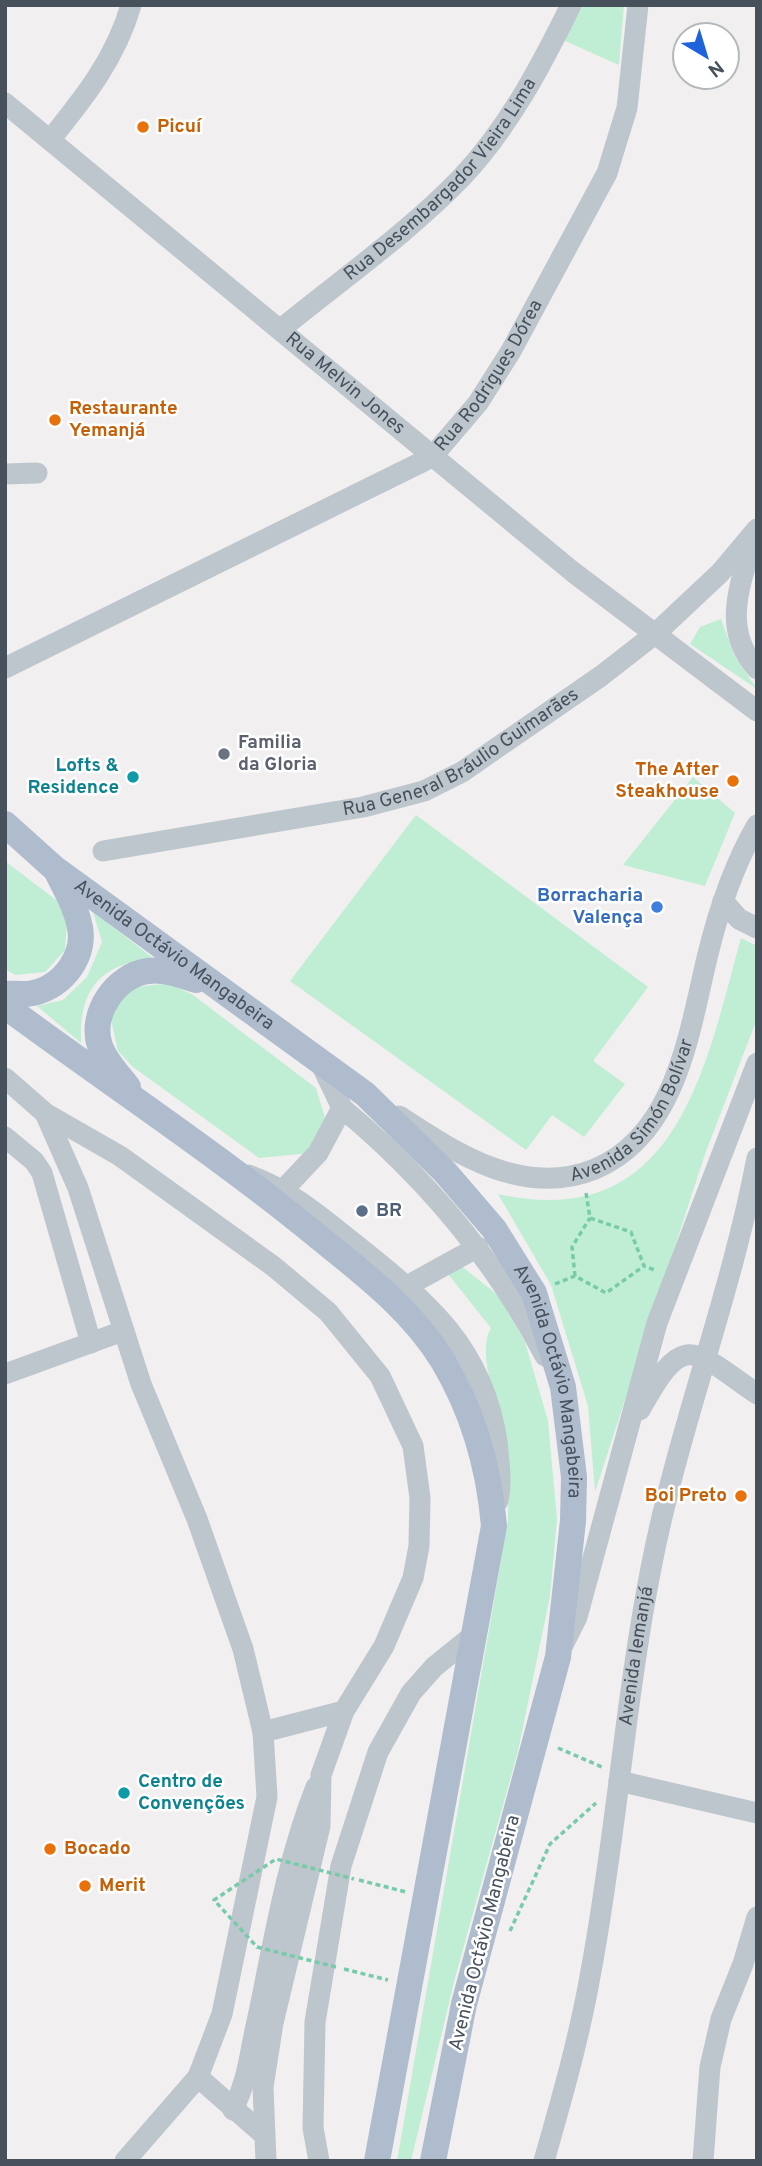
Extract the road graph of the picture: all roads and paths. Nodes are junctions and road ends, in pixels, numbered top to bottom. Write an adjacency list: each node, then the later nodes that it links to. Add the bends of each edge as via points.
1 (131, 5): 5 (street, via 106,67)
2 (571, 5): 6 (street, Rua Desembargador Vieira Lima, via 534,80 463,176 384,247)
3 (638, 5): 7 (street, Rua Rodrigues Dórea, via 627,108 607,173 511,351 478,403)
4 (5, 103): 5 (street, Rua Melvin Jones)
5 (50, 140): 6 (street, Rua Melvin Jones)
6 (281, 329): 7 (street, Rua Melvin Jones)
7 (432, 457): 11 (street, Rua Melvin Jones); 12 (street, Rua Rodrigues Dórea)
8 (37, 473): 9 (street)
9 (5, 474)
10 (757, 529): 11 (street, Rua General Bráulio Guimarães, via 720,573); 13 (street, via 735,600 735,624 741,645)
11 (655, 634): 14 (street, Rua Melvin Jones); 17 (street, Rua General Bráulio Guimarães, via 505,744 424,791 313,817)
12 (5, 668)
13 (757, 669)
14 (757, 711)
15 (5, 824): 18 (main road, Avenida Octávio Mangabeira)
16 (757, 825): 19 (street, Avenida Simón Bolívar)
17 (103, 851)
18 (54, 868): 21 (main road, Avenida Octávio Mangabeira); 22 (main road, via 80,924 80,944 72,967 55,984 33,993)
19 (723, 901): 20 (street, via 740,919); 34 (street, Avenida Simón Bolívar, via 688,1039 666,1097 631,1147)
20 (757, 928)
21 (214, 986): 25 (main road, Avenida Octávio Mangabeira); 28 (main road, via 173,972 147,971 124,980 104,1002 99,1045)
22 (5, 993)
23 (5, 1006): 28 (main road)
24 (757, 1063): 40 (street)
25 (321, 1064): 27 (main road, Avenida Octávio Mangabeira); 29 (street)
26 (7, 1084): 30 (street)
27 (365, 1094): 34 (street, Avenida Simón Bolívar, via 451,1149 496,1170 545,1178); 42 (main road, Avenida Octávio Mangabeira, via 445,1172 494,1229)
28 (138, 1101): 33 (main road)
29 (342, 1108): 35 (street, via 318,1153); 37 (street, via 408,1166)
30 (45, 1113): 43 (street, via 78,1188); 53 (street, via 120,1156 290,1280 342,1327 394,1400 413,1446 420,1497 419,1546 402,1610)
31 (5, 1137): 44 (street, via 42,1173)
32 (757, 1158): 45 (street, Avenida Iemanjá)
33 (239, 1172): 35 (street); 50 (main road, via 376,1284 416,1324 462,1396 481,1445)
34 (583, 1174): 36 (path)
35 (284, 1189): 41 (street)
36 (590, 1218): 38 (path, via 631,1232); 39 (path, via 572,1247)
37 (478, 1247): 41 (street); 47 (street, via 513,1297)
38 (644, 1266): 39 (path, via 606,1293); 40 (path)
39 (575, 1276): 42 (path)
40 (673, 1276): 49 (street)
41 (407, 1286): 50 (street, via 466,1349 488,1397 500,1464)
42 (534, 1293): 47 (main road, Avenida Octávio Mangabeira)
43 (123, 1331): 44 (street); 54 (street, via 211,1557 257,1695)
44 (91, 1343): 46 (street)
45 (704, 1357): 48 (street); 49 (street, via 683,1355 666,1366); 56 (street, Avenida Iemanjá, via 651,1566)
46 (5, 1374)
47 (563, 1387): 52 (main road, Avenida Octávio Mangabeira, via 574,1488)
48 (757, 1394)
49 (621, 1446): 52 (street, via 577,1617)
50 (494, 1526): 51 (main road)
51 (476, 1633): 69 (street, via 434,1667 411,1693 378,1752 341,1866 315,2022 313,2128); 70 (main road)
52 (558, 1657): 71 (main road, Avenida Octávio Mangabeira, via 464,2004)
53 (344, 1711): 54 (street); 63 (street, via 321,1775 320,1826 265,2022)
54 (263, 1732): 64 (street, via 267,1797 250,1889 222,2014)
55 (555, 1747): 56 (path)
56 (620, 1778): 58 (street); 72 (street, Avenida Iemanjá, via 591,1972)
57 (601, 1799): 61 (path, via 550,1844)
58 (757, 1813)
59 (411, 1893): 62 (path, bridge, via 276,1859 214,1900 257,1947)
60 (757, 1917): 73 (street, via 721,2019 710,2067)
61 (509, 1932)
62 (397, 1983)
63 (259, 2064): 65 (street); 66 (street)
64 (198, 2077): 65 (street); 67 (street)
65 (233, 2110): 66 (street)
66 (263, 2134): 68 (street)
67 (125, 2161)
68 (266, 2161)
69 (319, 2161)
70 (377, 2161)
71 (433, 2161)
72 (544, 2161)
73 (703, 2161)

